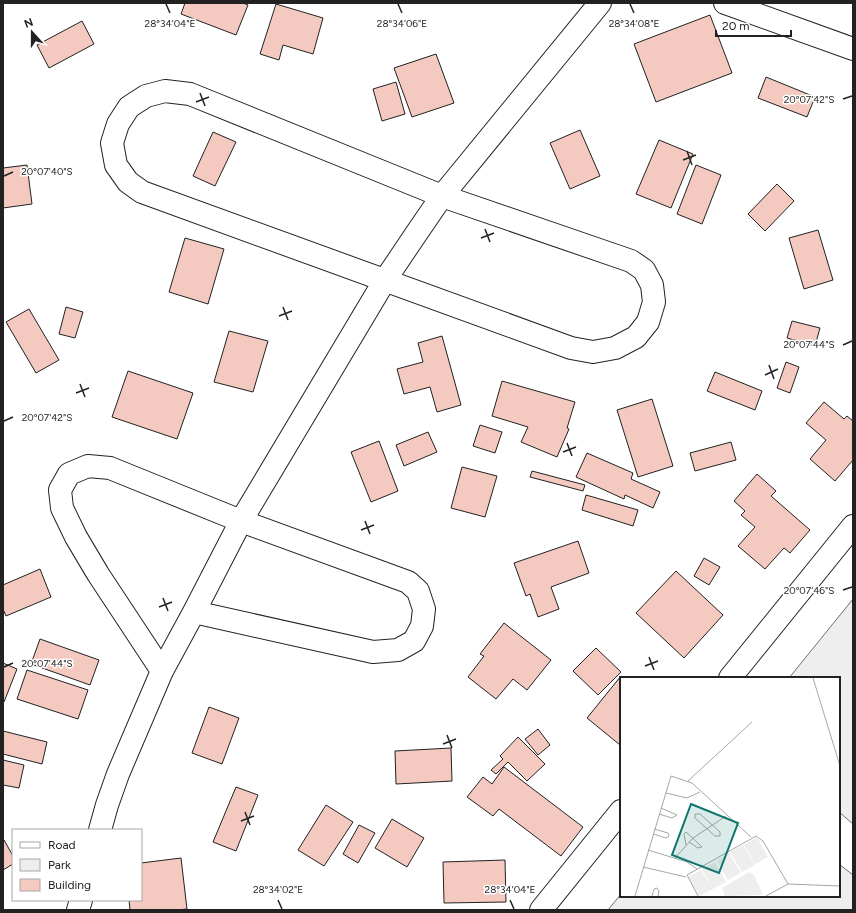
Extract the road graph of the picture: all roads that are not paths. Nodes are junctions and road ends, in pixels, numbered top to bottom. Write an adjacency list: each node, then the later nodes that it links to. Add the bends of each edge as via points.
1 (600, 3): 4 (street)
2 (725, 3): 3 (street)
3 (853, 49)
4 (442, 196): 5 (street); 5 (street, via 631,261 644,270 652,285 654,302 648,322 636,337 615,348 593,352 571,348); 5 (street, via 190,94 165,91 146,96 129,107 118,124 112,144 116,165 128,182 142,192)
5 (386, 280): 6 (street)
6 (241, 521): 8 (street); 8 (street, via 408,582 418,591 424,609 422,626 414,641 398,650 373,652); 9 (street, via 110,468 88,466 69,474 60,490 62,508 76,537)
7 (853, 526): 10 (street)
8 (194, 612): 9 (street)
9 (162, 671): 12 (street, via 118,774)
10 (731, 677)
11 (620, 812): 13 (street)
12 (100, 829)
13 (541, 910)

